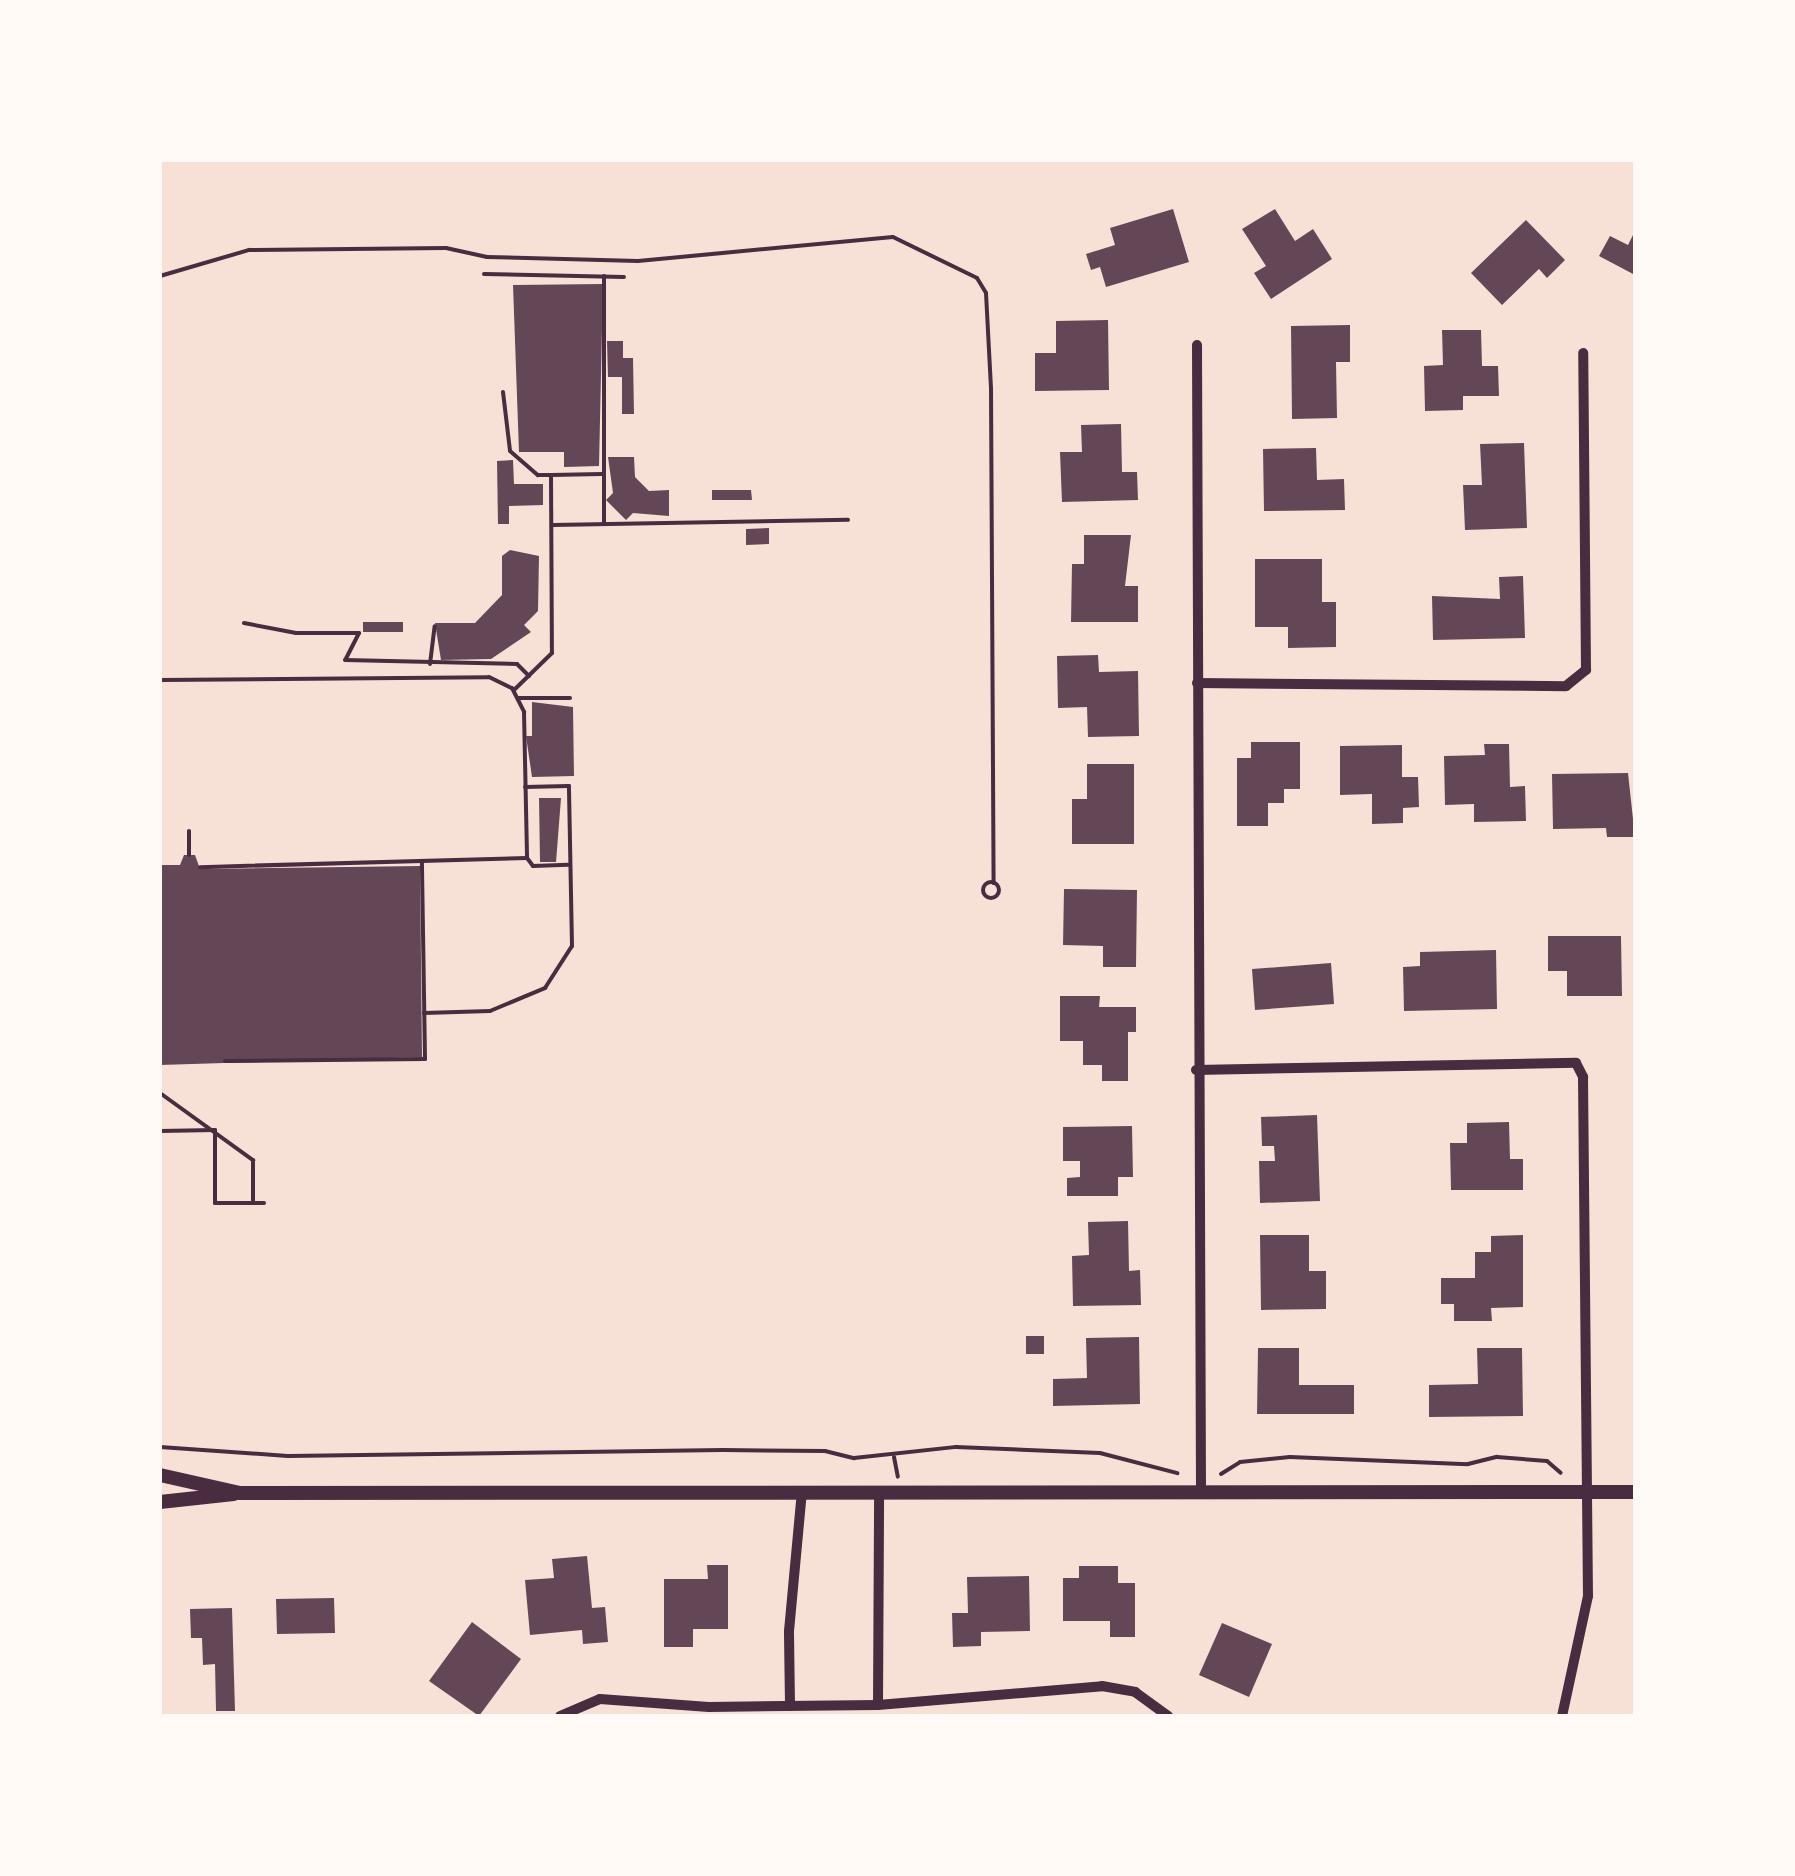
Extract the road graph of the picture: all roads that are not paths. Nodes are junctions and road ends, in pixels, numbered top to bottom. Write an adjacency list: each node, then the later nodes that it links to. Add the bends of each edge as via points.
1 (1197, 345): 3 (street)
2 (1584, 353): 3 (street, via 1586,670 1566,686)
3 (1197, 683): 4 (street)
4 (1196, 1070): 8 (street); 11 (street, via 1576,1063 1583,1077)
5 (160, 1475): 10 (street)
6 (802, 1492): 7 (street); 10 (street); 14 (street, via 789,1631)
7 (880, 1492): 8 (street); 13 (street)
8 (1201, 1492): 11 (street)
9 (1635, 1492): 11 (street)
10 (240, 1493): 12 (street)
11 (1585, 1493): 18 (street, via 1588,1596)
12 (160, 1502)
13 (878, 1705): 15 (street); 17 (street, via 1102,1686 1135,1692)
14 (790, 1706): 15 (street); 16 (street, via 600,1699)
15 (833, 1710)
16 (560, 1716)
17 (1168, 1716)
18 (1562, 1716)

